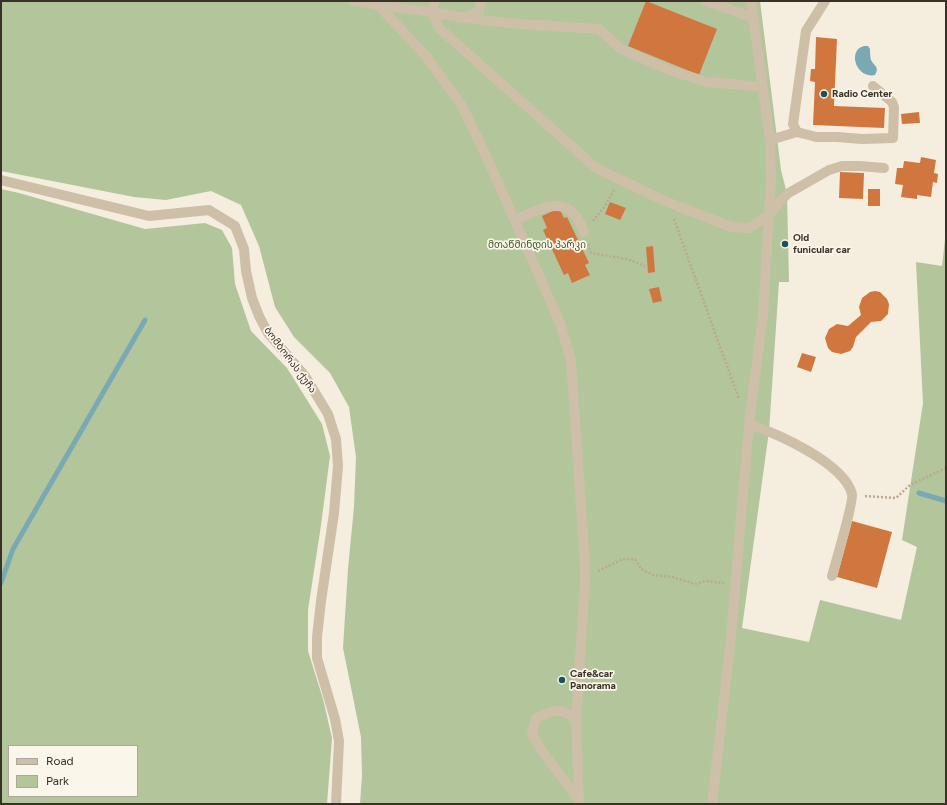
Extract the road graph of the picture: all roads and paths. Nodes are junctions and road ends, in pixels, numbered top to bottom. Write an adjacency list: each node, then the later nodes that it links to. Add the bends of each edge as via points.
1 (354, 1): 7 (street)
2 (435, 1): 8 (street)
3 (481, 1): 9 (street, via 479,11)
4 (706, 1): 10 (street)
5 (751, 1): 10 (street)
6 (825, 1): 13 (street, via 806,31 793,124)
7 (378, 5): 8 (street); 19 (street, via 426,56 462,106)
8 (432, 12): 9 (street); 17 (street, via 440,28 596,168)
9 (466, 18): 12 (street, via 599,29 621,49 669,70 707,82)
10 (754, 18): 12 (street)
11 (873, 86): 13 (street, via 892,102 894,107 893,138 816,137)
12 (763, 87): 14 (street)
13 (797, 132): 14 (street)
14 (770, 140): 18 (street)
15 (884, 168): 18 (street, via 842,166 829,170 787,194)
16 (1, 180): 30 (street, ბომბორას ქუჩა, via 149,216 209,210 235,226 244,249 246,271 258,316 268,333 305,376 328,414 336,439 338,466 334,513 317,637 317,658 339,741)
17 (668, 202): 18 (street, via 731,227 749,228); 22 (path, via 733,387)
18 (769, 215): 22 (street, via 763,316)
19 (515, 220): 20 (street, via 535,211 559,205 571,211); 26 (street, via 560,323 571,360)
20 (584, 232): 21 (path, via 591,253 627,259)
21 (645, 266)
22 (749, 424): 24 (street, via 769,431 831,465 846,480); 27 (street)
23 (946, 468): 24 (path, via 910,485 896,498)
24 (853, 495): 25 (street)
25 (832, 576)
26 (585, 581): 27 (path, via 598,571 623,559 636,559 642,569 653,576 695,584 706,581); 28 (street)
27 (736, 584): 31 (street)
28 (576, 720): 29 (street); 29 (street, via 564,712 552,710 536,718 532,733 539,747)
29 (579, 801)
30 (336, 804)
31 (712, 804)

